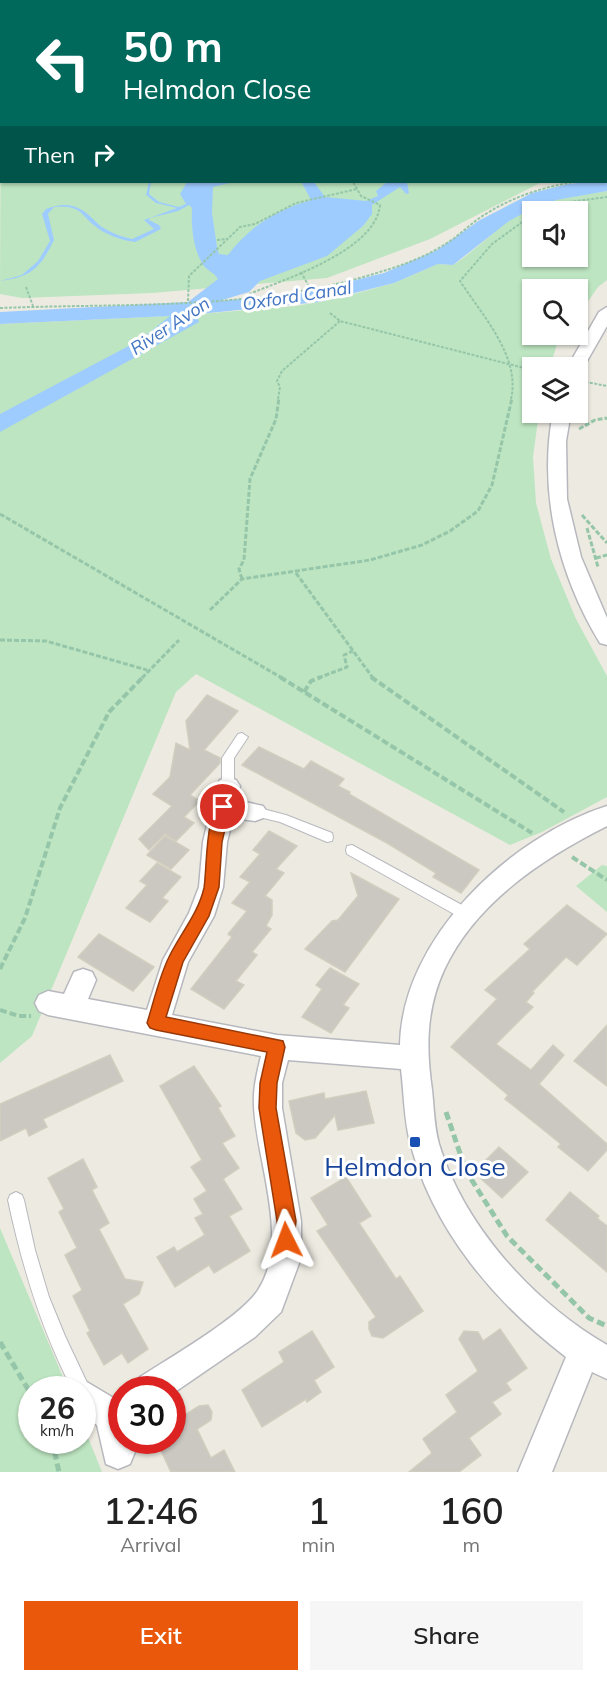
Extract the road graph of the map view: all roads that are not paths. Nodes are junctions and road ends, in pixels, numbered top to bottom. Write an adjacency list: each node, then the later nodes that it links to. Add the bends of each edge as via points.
1 (607, 312): 2 (street)
2 (580, 357)
3 (567, 423): 4 (street, via 555,452 564,529 572,560)
4 (607, 638)
5 (242, 736): 6 (lane, via 228,758)
6 (225, 796): 7 (street); 13 (street, via 211,887 201,916 176,960)
7 (255, 812): 9 (lane, via 282,818)
8 (595, 820): 11 (street, via 516,868)
9 (327, 837)
10 (352, 850): 11 (lane)
11 (466, 914): 15 (street, via 432,968 419,998)
12 (82, 980): 13 (street, via 60,1006)
13 (156, 1023): 14 (street)
14 (277, 1047): 15 (street); 19 (street, via 268,1083 268,1108 286,1221 286,1258 270,1301 244,1326)
15 (413, 1058): 17 (street, via 425,1144 466,1232 539,1315)
16 (16, 1200): 18 (lane, via 30,1267 59,1348)
17 (595, 1357): 20 (street)
18 (74, 1376)
19 (171, 1376)
20 (535, 1472)

